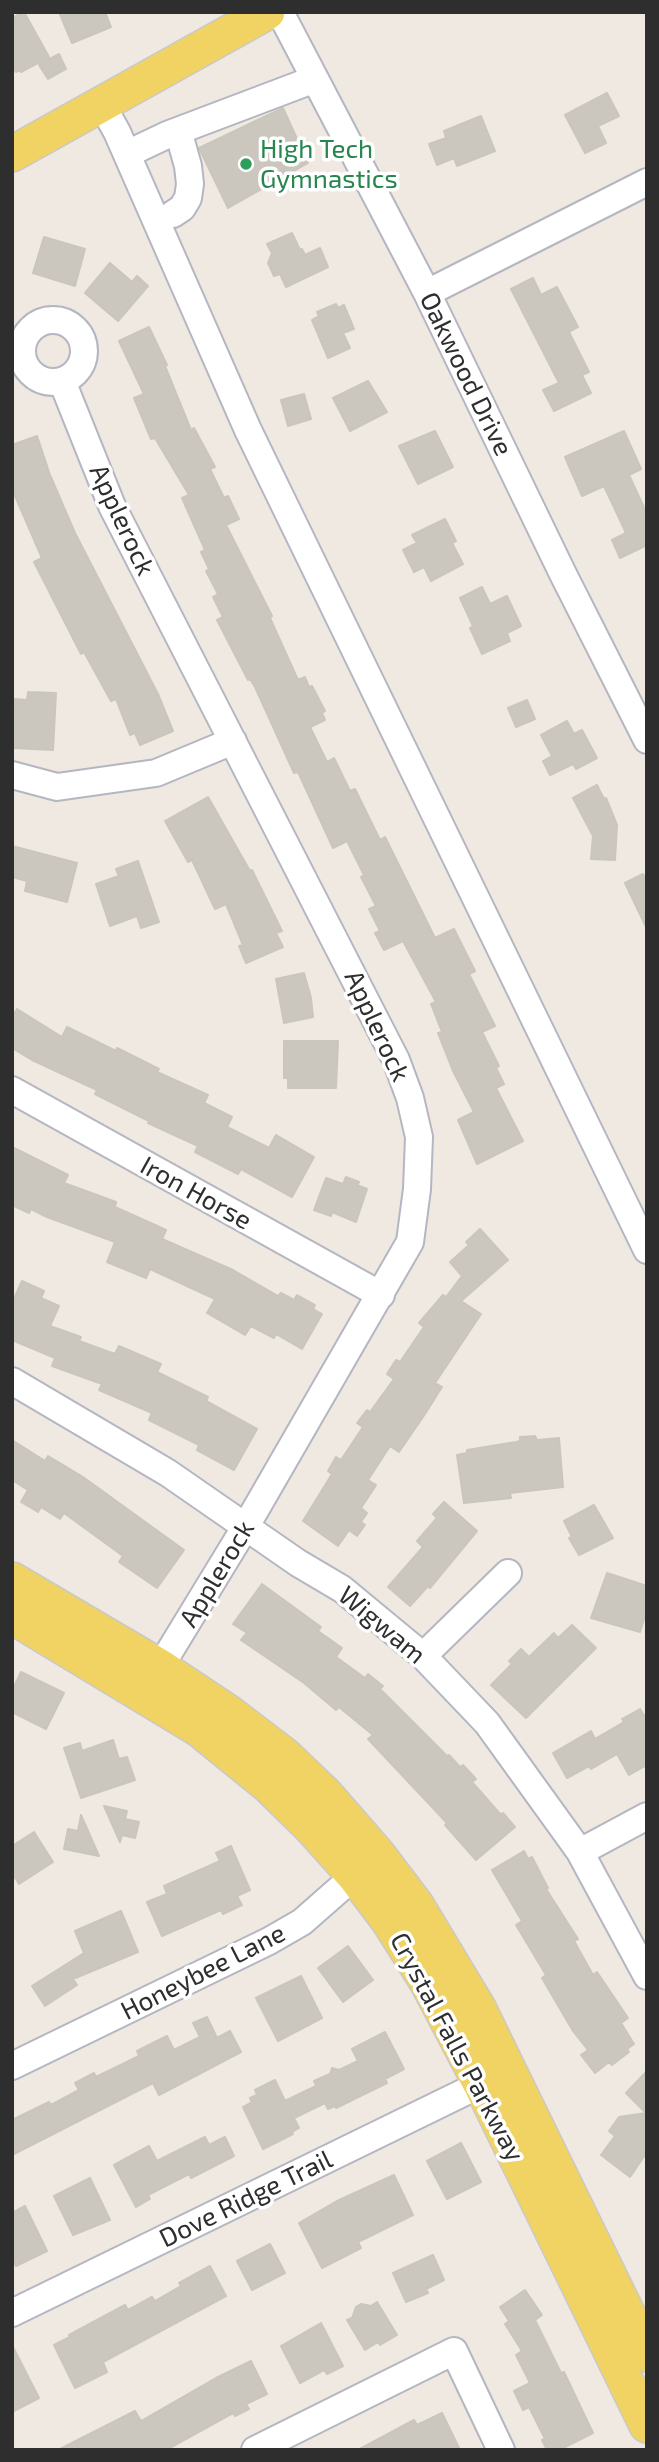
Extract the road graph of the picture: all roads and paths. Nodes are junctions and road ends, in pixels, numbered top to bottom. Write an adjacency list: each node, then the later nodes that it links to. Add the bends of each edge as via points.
1 (267, 12): 4 (main road)
2 (280, 12): 3 (street, Oakwood Drive)
3 (315, 79): 5 (street); 10 (street, Oakwood Drive)
4 (102, 105): 6 (main road); 7 (street)
5 (175, 132): 7 (street); 9 (street, via 190,184 188,198)
6 (12, 154)
7 (127, 154): 16 (street, via 248,430)
8 (647, 181): 10 (street)
9 (173, 214)
10 (427, 293): 12 (street, Oakwood Drive)
11 (62, 381): 13 (street, Applerock, via 112,506)
12 (647, 740)
13 (233, 741): 14 (street, via 156,773 57,788); 17 (street, Applerock, via 397,1059 410,1098 419,1137 410,1242)
14 (12, 775)
15 (12, 1090): 17 (street, Iron Horse)
16 (647, 1250)
17 (381, 1294): 19 (street, Applerock)
18 (12, 1381): 19 (street, Wigwam, via 168,1472)
19 (246, 1526): 23 (street, Wigwam, via 342,1589); 24 (street, Applerock)
20 (508, 1573): 23 (street)
21 (12, 1580): 24 (main road, Crystal Falls Parkway)
22 (12, 1616): 27 (main road, Crystal Falls Parkway, via 198,1729)
23 (423, 1656): 26 (street, Wigwam, via 487,1723)
24 (160, 1667): 27 (main road, Crystal Falls Parkway, via 284,1755 325,1794)
25 (647, 1816): 26 (street)
26 (580, 1852): 28 (street, Wigwam)
27 (366, 1865): 29 (street, Honeybee Lane, via 302,1922 269,1941); 30 (main road, Crystal Falls Parkway, via 389,1921); 32 (main road, Crystal Falls Parkway, via 416,1905 478,2008)
28 (647, 1976)
29 (12, 2066)
30 (481, 2084): 31 (street, Dove Ridge Trail); 33 (main road, Crystal Falls Parkway)
31 (12, 2313)
32 (647, 2354)
33 (647, 2425)
34 (255, 2450): 35 (street, via 454,2351)
35 (501, 2450)

